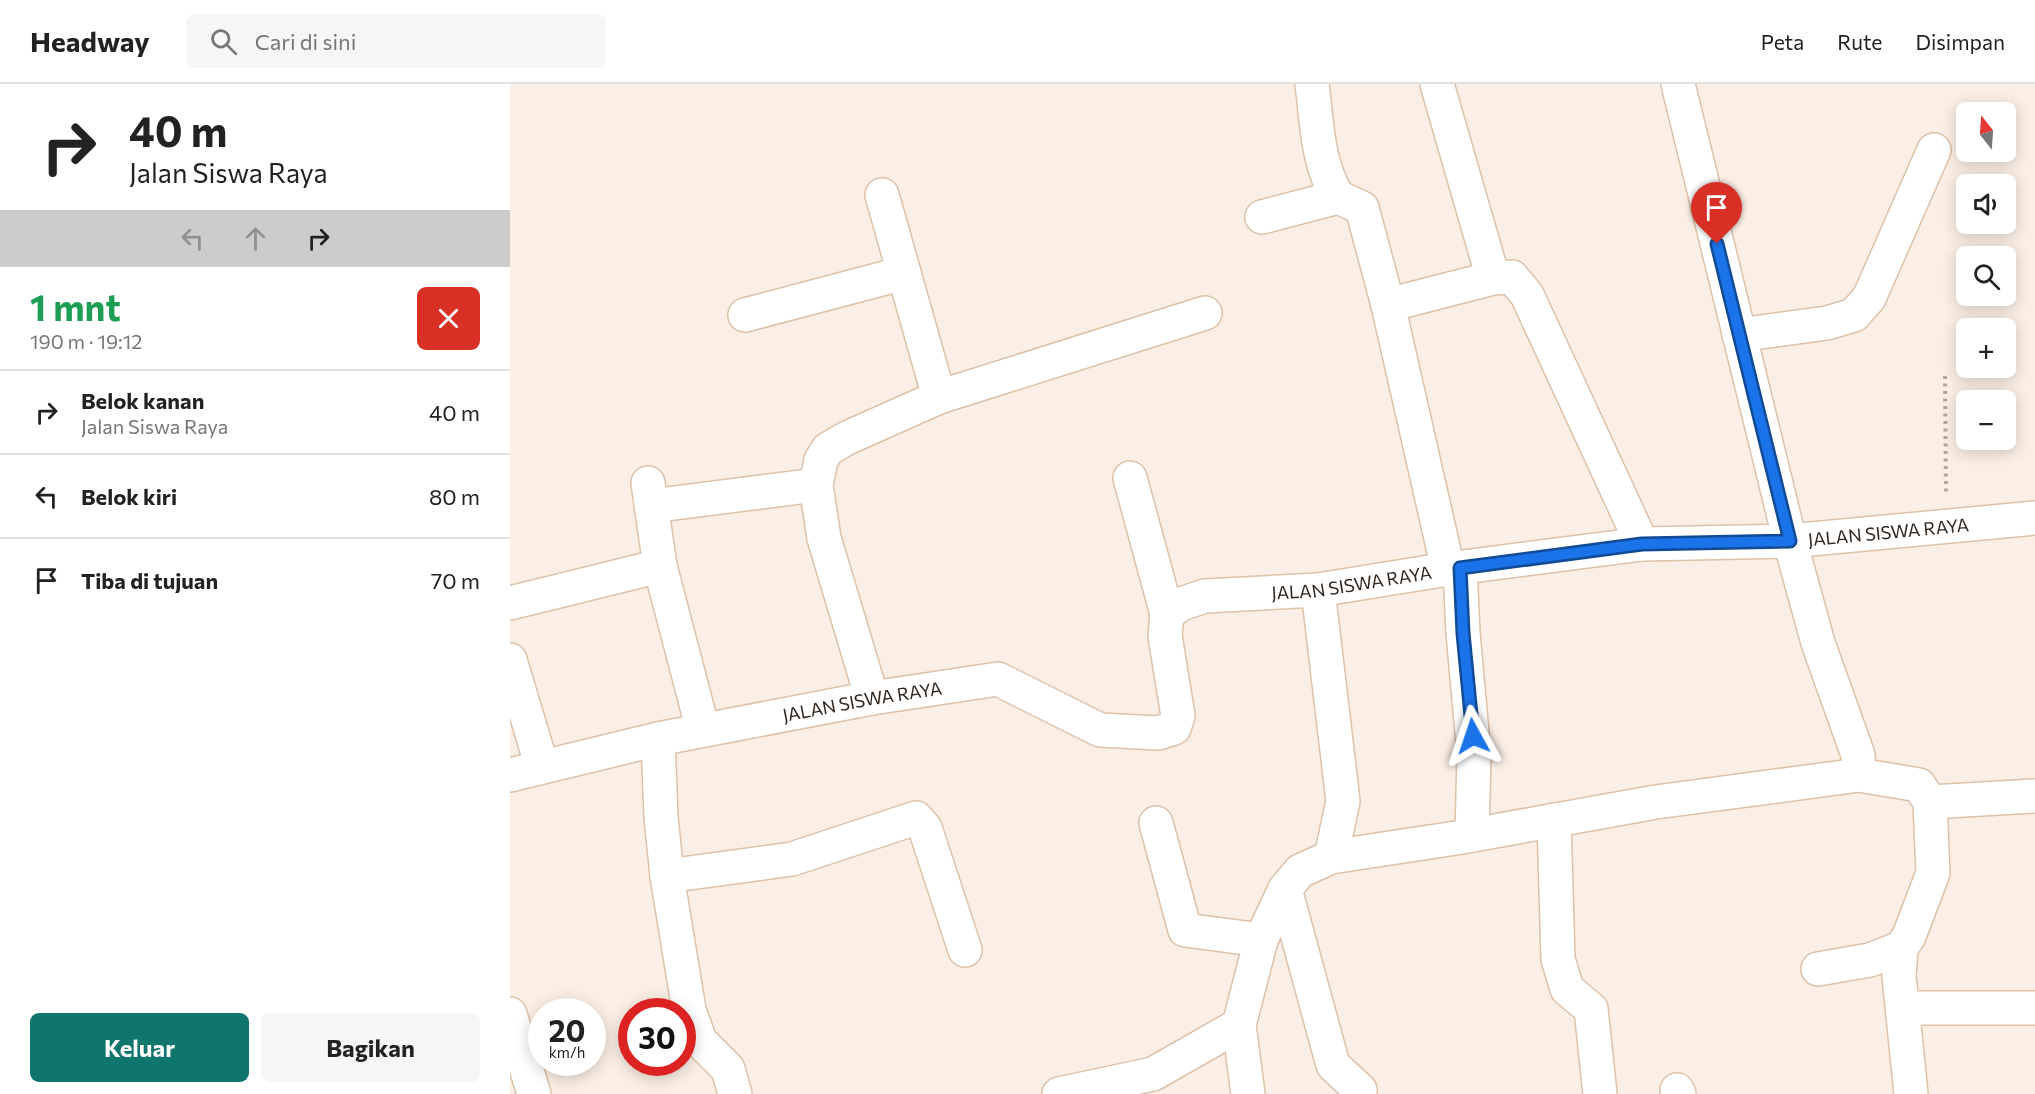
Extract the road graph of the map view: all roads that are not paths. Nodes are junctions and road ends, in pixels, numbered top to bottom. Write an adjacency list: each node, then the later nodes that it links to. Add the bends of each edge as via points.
1 (1312, 84): 6 (street, via 1322,162)
2 (1437, 84): 9 (street)
3 (1678, 84): 13 (street)
4 (1934, 150): 13 (street, via 1869,298 1854,315 1827,323)
5 (882, 195): 8 (street)
6 (1338, 197): 7 (street); 10 (street, via 1362,208)
7 (1262, 217)
8 (904, 273): 12 (street); 14 (street)
9 (1493, 278): 10 (street); 19 (street, via 1512,278 1527,295)
10 (1388, 305): 21 (street)
11 (1205, 313): 14 (street)
12 (745, 315)
13 (1739, 335): 18 (street)
14 (939, 397): 16 (street, via 828,449 821,460)
15 (1131, 478): 24 (street)
16 (816, 485): 20 (street, via 650,494); 26 (street, via 824,538)
17 (2035, 518): 18 (street, JALAN SISWA RAYA)
18 (1790, 541): 19 (street, JALAN SISWA RAYA); 31 (street, via 1818,643 1858,755)
19 (1642, 544): 21 (street, JALAN SISWA RAYA)
20 (660, 566): 23 (street); 27 (street)
21 (1454, 568): 22 (street, JALAN SISWA RAYA); 36 (street, via 1474,755)
22 (1318, 590): 24 (street, JALAN SISWA RAYA, via 1205,596 1181,604); 37 (street, via 1343,801)
23 (510, 603)
24 (1167, 614): 26 (street, JALAN SISWA RAYA, via 1165,636 1178,716 1174,728 1158,733 1100,730 998,679)
25 (510, 660): 29 (street)
26 (872, 698): 27 (street, JALAN SISWA RAYA)
27 (703, 730): 28 (street, JALAN SISWA RAYA)
28 (658, 739): 29 (street, JALAN SISWA RAYA); 38 (street)
29 (542, 767): 30 (street, JALAN SISWA RAYA)
30 (510, 775)
31 (1860, 775): 33 (street, via 1919,785); 34 (street)
32 (2035, 796): 33 (street)
33 (1930, 802): 41 (street, via 1933,873)
34 (1554, 820): 36 (street); 53 (street, via 1558,959 1568,989 1591,1009)
35 (1156, 824): 40 (street, via 1185,930)
36 (1472, 835): 37 (street)
37 (1331, 857): 39 (street, via 1300,871)
38 (667, 876): 42 (street, via 792,859 916,818 925,828); 49 (street, via 689,1010 700,1041 728,1069)
39 (1285, 889): 40 (street); 52 (street, via 1333,1065)
40 (1261, 940): 47 (street)
41 (1901, 948): 43 (street, via 1870,960); 44 (street)
42 (965, 950)
43 (1818, 969)
44 (1903, 1008): 45 (street); 54 (street)
45 (2035, 1008)
46 (510, 1014): 48 (street)
47 (1239, 1025): 50 (street, via 1153,1074); 51 (street)
48 (534, 1094)
49 (735, 1094)
50 (1059, 1094)
51 (1248, 1094)
52 (1360, 1094)
53 (1600, 1094)
54 (1911, 1094)

